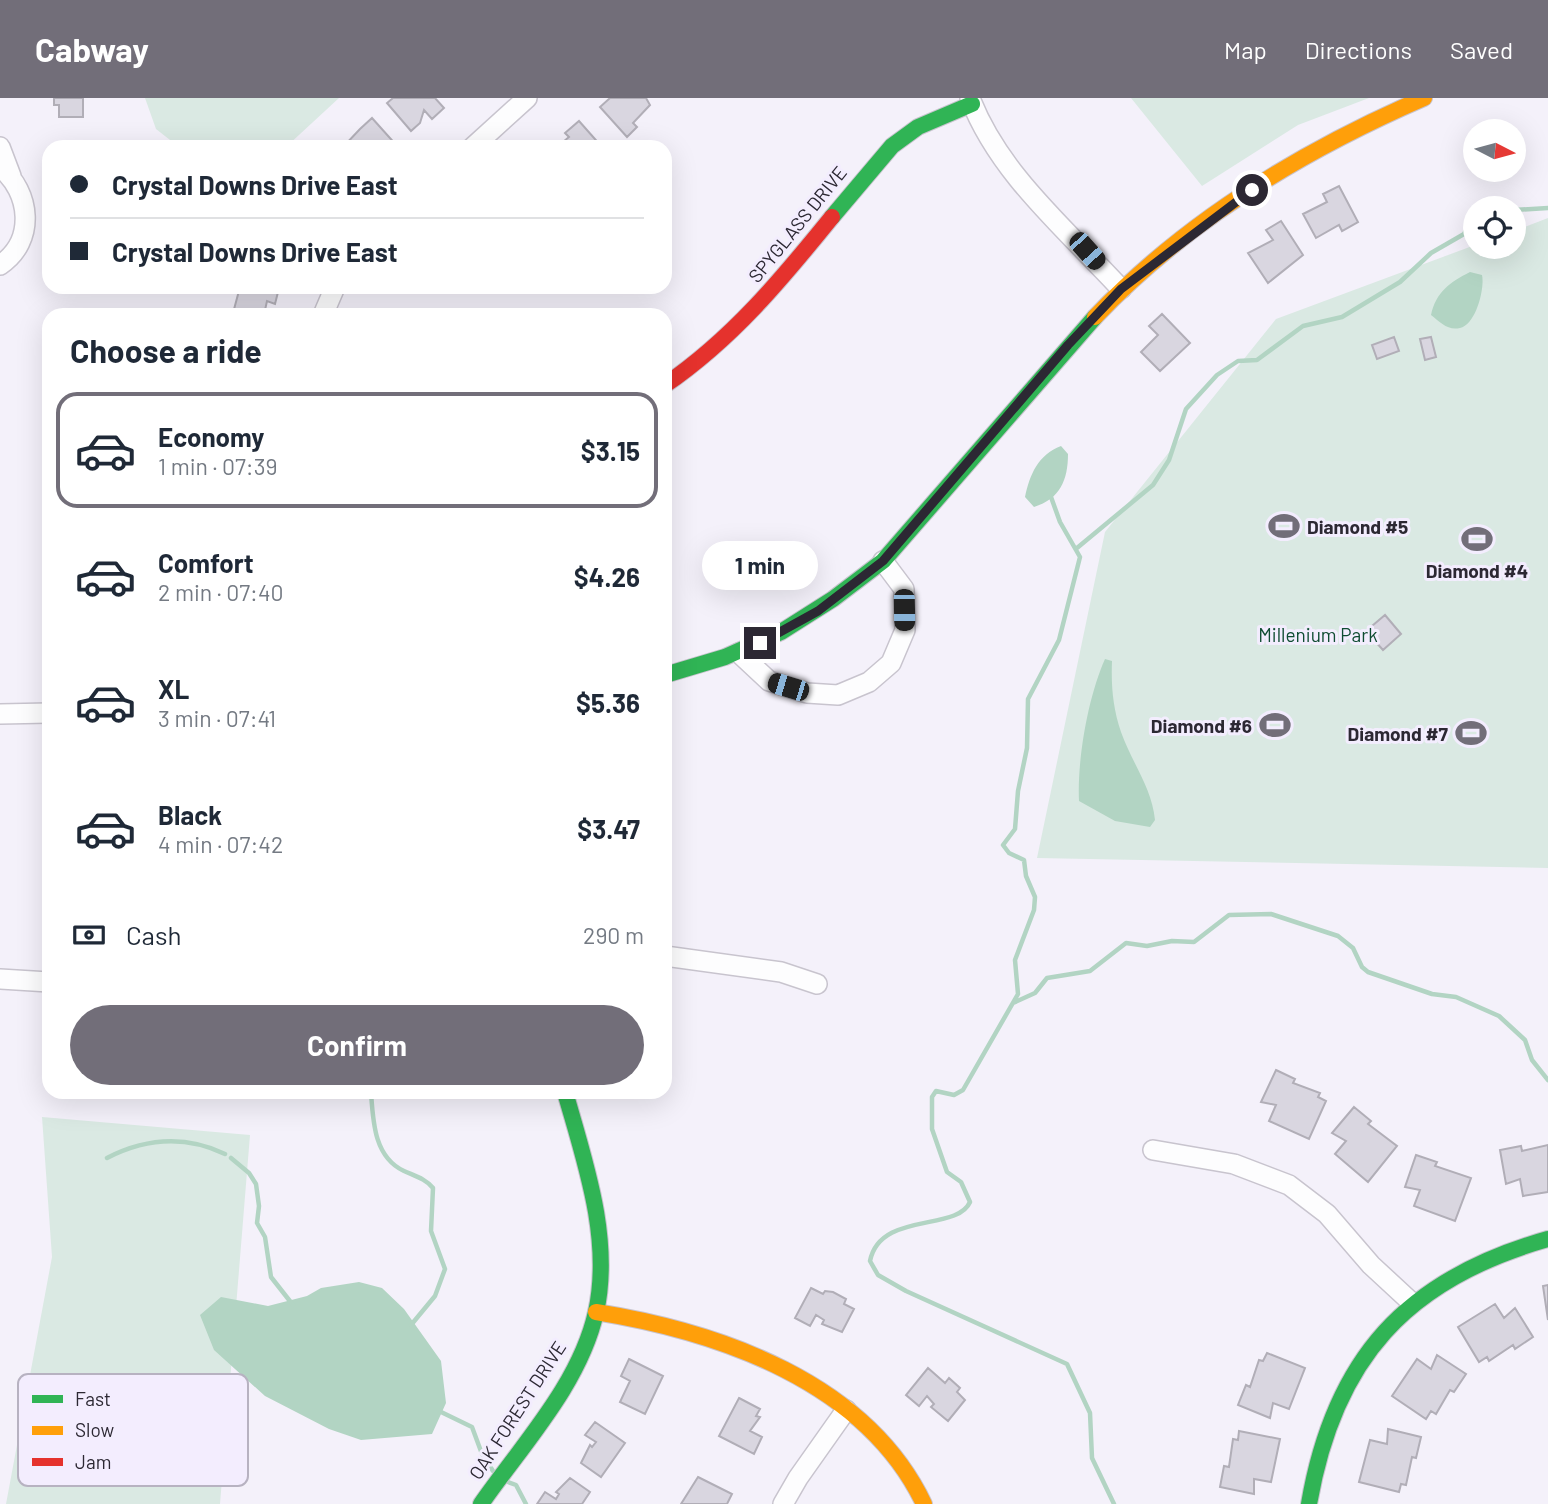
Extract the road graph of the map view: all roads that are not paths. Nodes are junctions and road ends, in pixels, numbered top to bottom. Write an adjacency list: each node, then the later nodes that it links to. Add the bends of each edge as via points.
1 (527, 98): 4 (street)
2 (1424, 98): 8 (street, via 1352,129 1291,163 1213,216)
3 (971, 101): 8 (street, via 1026,189); 9 (street, SPYGLASS DRIVE, via 918,127 892,146 723,342)
4 (481, 140)
5 (0, 147): 6 (street)
6 (5, 172): 7 (street, via 24,201 25,229 18,247)
7 (0, 265)
8 (1121, 289): 10 (street)
9 (672, 380)
10 (883, 561): 11 (street, via 818,611); 11 (street, via 904,589 905,630 891,663 869,682 838,695 807,693 769,681)
11 (740, 653): 12 (street)
12 (672, 673)
13 (0, 713): 14 (street)
14 (42, 713)
15 (672, 957): 18 (street, via 781,972)
16 (0, 979): 17 (street)
17 (42, 982)
18 (817, 984)
19 (567, 1099): 23 (street, OAK FOREST DRIVE, via 599,1248)
20 (1153, 1150): 22 (street, via 1234,1164 1289,1185 1327,1214)
21 (1548, 1238): 22 (street, via 1452,1273)
22 (1411, 1302): 28 (street, via 1345,1384 1324,1429)
23 (596, 1312): 24 (street, via 654,1320 744,1348 794,1373); 25 (street, OAK FOREST DRIVE, via 571,1370)
24 (846, 1410): 26 (street); 27 (street, via 883,1442 912,1476)
25 (481, 1504)
26 (783, 1504)
27 (924, 1504)
28 (1309, 1504)

